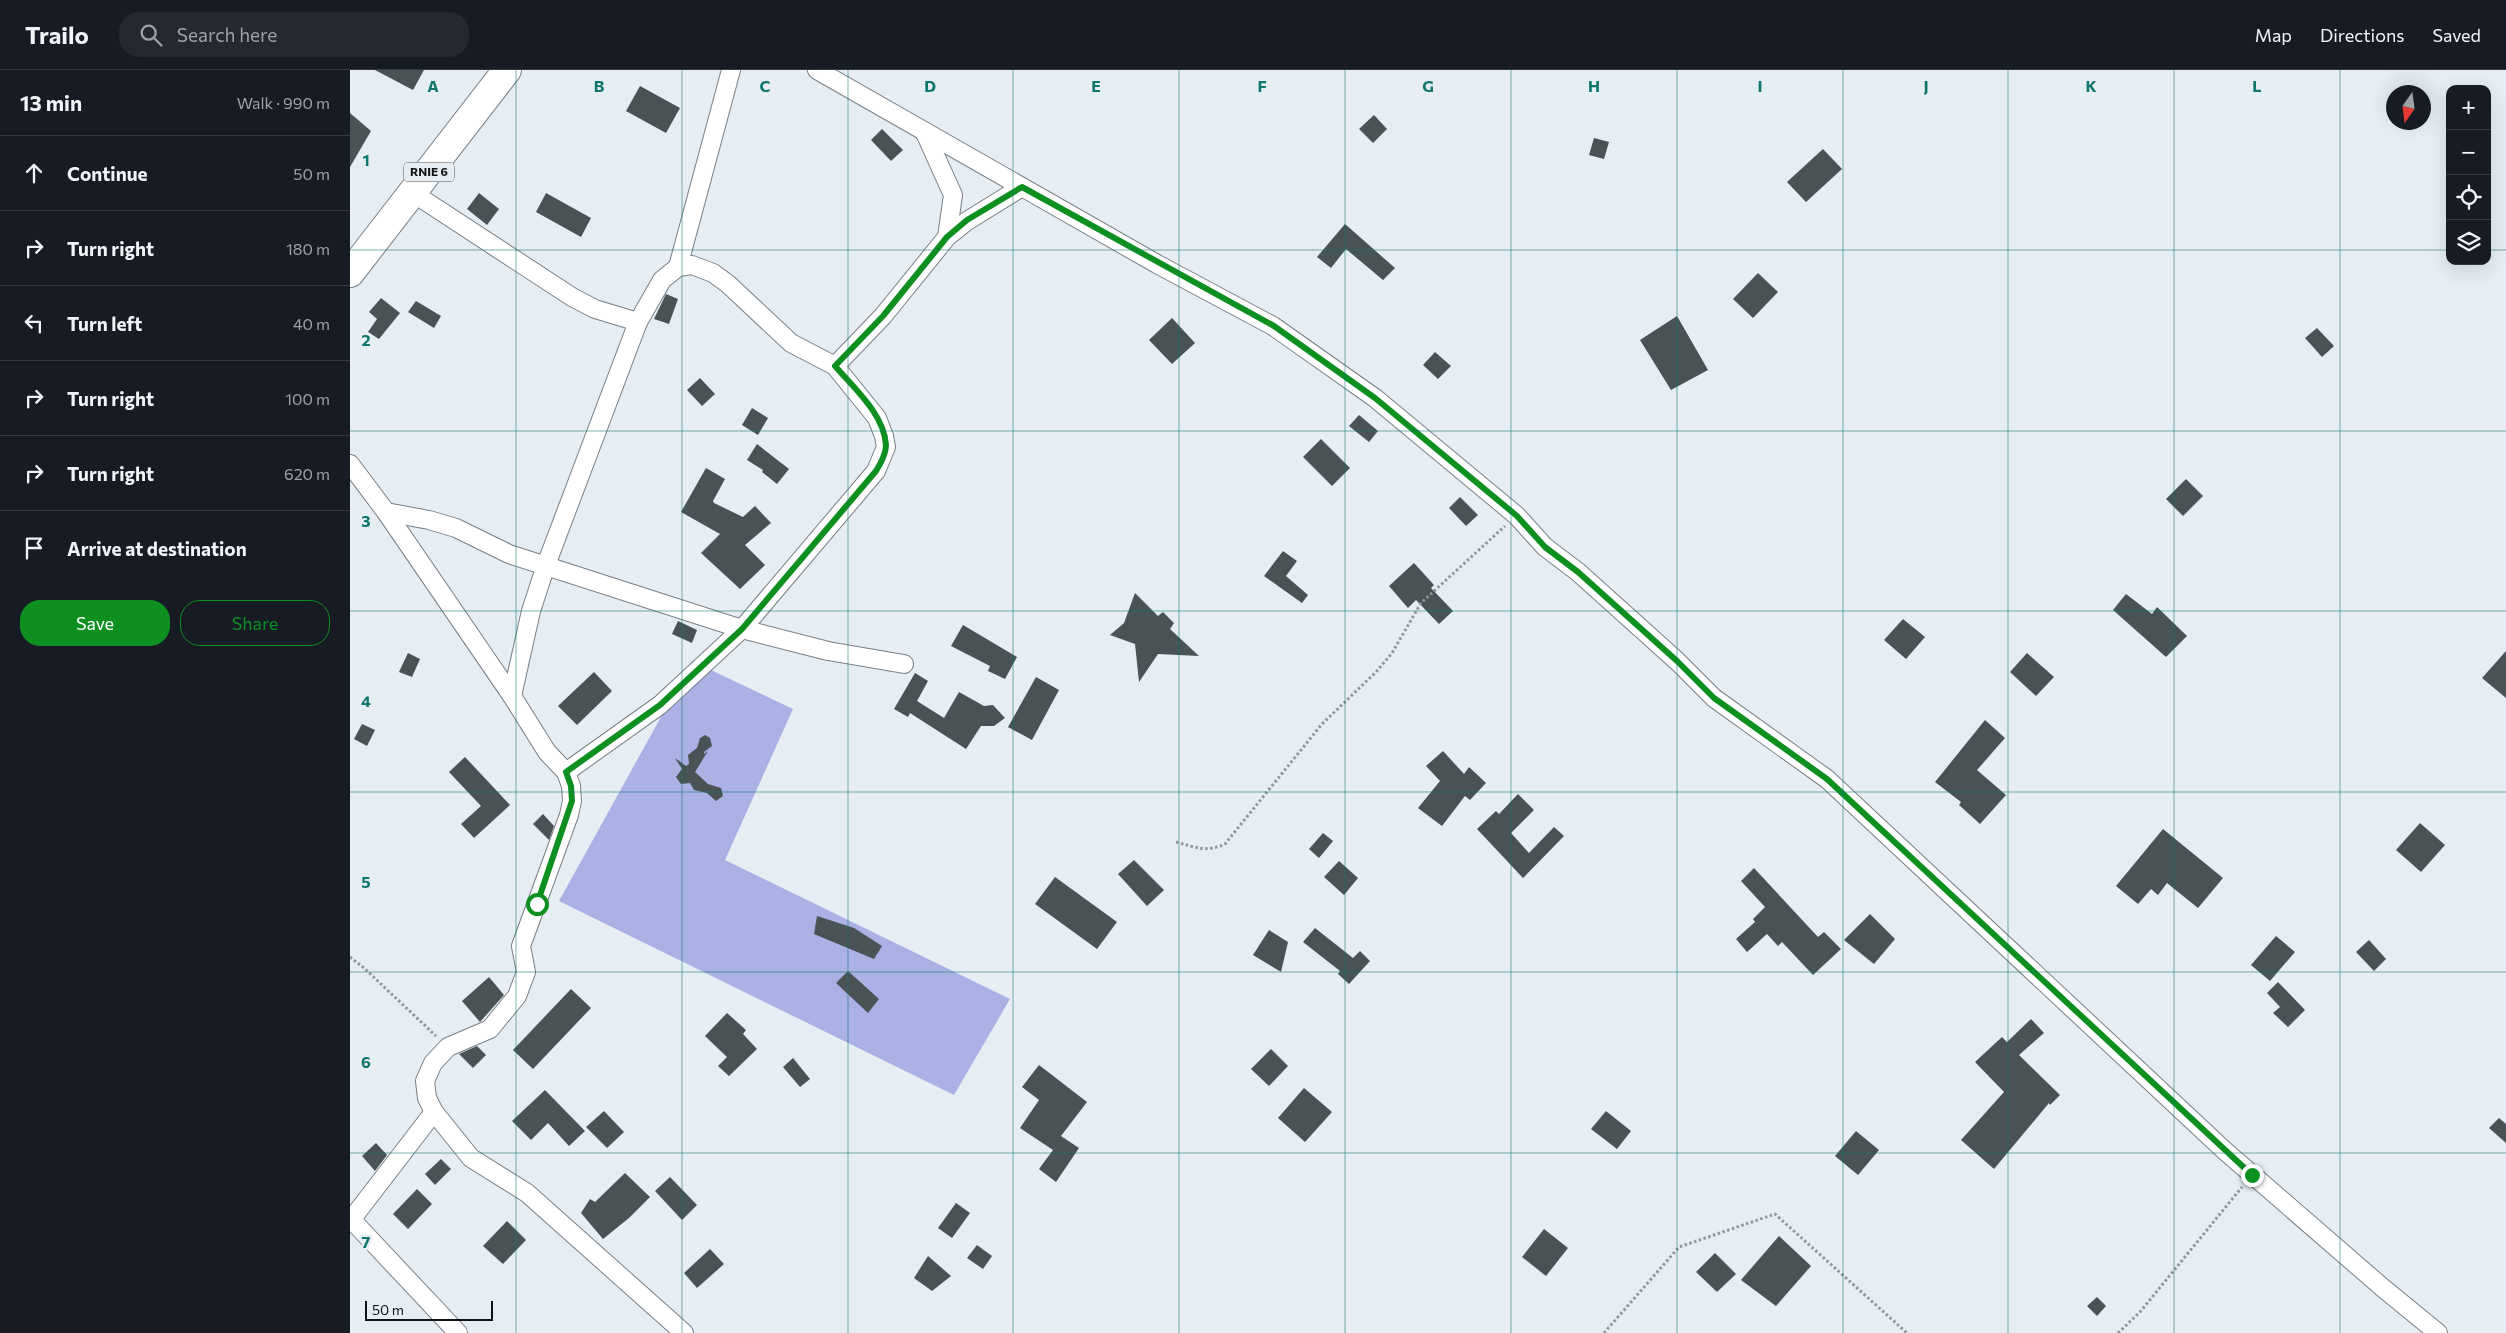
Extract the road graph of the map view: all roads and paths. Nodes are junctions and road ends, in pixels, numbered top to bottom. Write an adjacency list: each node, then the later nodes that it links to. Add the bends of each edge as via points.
1 (508, 70): 6 (main road, RNIE 6)
2 (731, 70): 8 (street)
3 (817, 70): 4 (street)
4 (925, 132): 5 (street); 7 (street, via 953,195)
5 (1022, 187): 7 (street, via 967,220); 14 (street, via 1274,326 1375,398)
6 (414, 193): 9 (main road, RNIE 6); 10 (street, via 572,297 595,309)
7 (947, 237): 11 (street, via 883,316)
8 (678, 267): 10 (street, via 662,280); 11 (street, via 692,265 712,272 791,343)
9 (350, 273)
10 (638, 322): 15 (street)
11 (835, 366): 16 (street, via 877,418 886,447 882,460)
12 (350, 464): 13 (street)
13 (386, 512): 15 (street, via 456,528 509,554); 18 (street)
14 (1517, 516): 20 (path, via 1421,603 1376,672 1322,724 1225,844 1213,850); 24 (street, via 1545,547 1670,654 1714,698 1827,779)
15 (546, 565): 16 (street); 18 (street, via 531,611)
16 (742, 629): 17 (street, via 828,651); 19 (street, via 660,705)
17 (904, 664)
18 (512, 696): 19 (street, via 547,752)
19 (566, 772): 22 (street, via 572,801 521,946 526,972 517,996 490,1029)
20 (1176, 842)
21 (350, 957): 22 (path)
22 (448, 1047): 23 (street, via 433,1063 425,1081 427,1098)
23 (434, 1112): 25 (street); 27 (street, via 471,1158 527,1193)
24 (2252, 1175): 30 (path, via 2140,1312); 31 (street)
25 (351, 1219): 26 (street)
26 (458, 1333)
27 (684, 1333)
28 (1604, 1333): 29 (path, via 1679,1247 1775,1214)
29 (1907, 1333)
30 (2118, 1333)
31 (2438, 1333)

